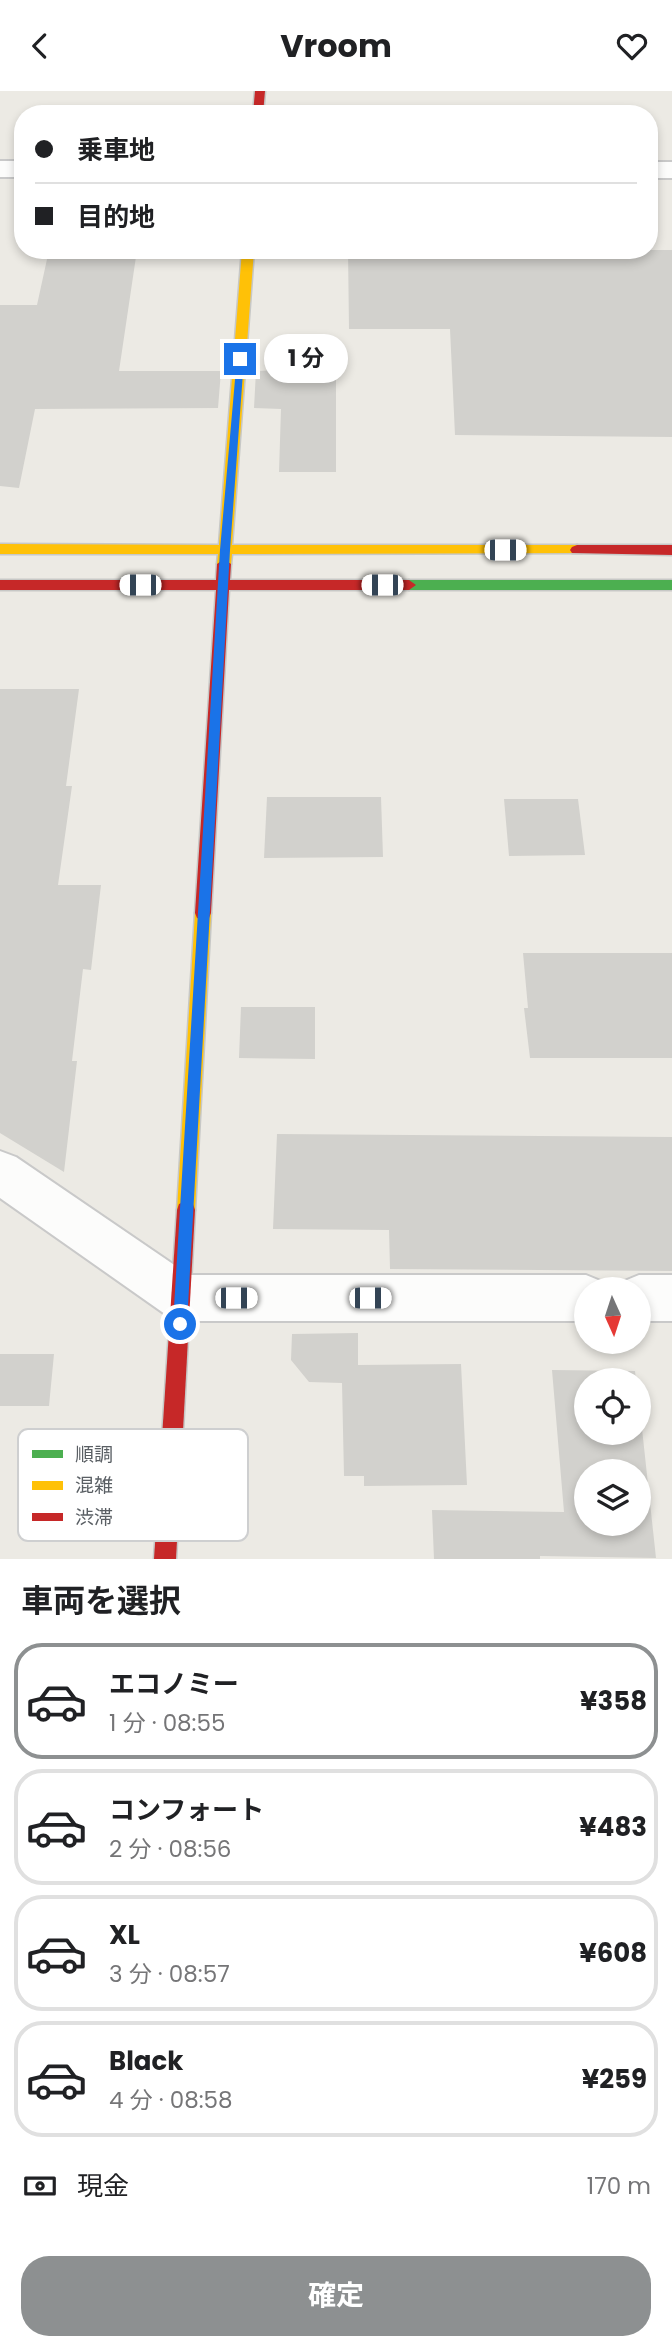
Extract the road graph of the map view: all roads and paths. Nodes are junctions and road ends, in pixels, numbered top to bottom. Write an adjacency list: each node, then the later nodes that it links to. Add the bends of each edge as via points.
1 (247, 259): 3 (street)
2 (0, 549): 3 (street)
3 (225, 550): 4 (street); 6 (street)
4 (672, 550)
5 (0, 585): 6 (street)
6 (224, 585): 7 (street); 9 (street)
7 (672, 585)
8 (0, 1172): 9 (street)
9 (181, 1298): 10 (street); 13 (street)
10 (574, 1298)
11 (651, 1298): 12 (street)
12 (672, 1298)
13 (173, 1429)
14 (166, 1541): 15 (street)
15 (165, 1559)

